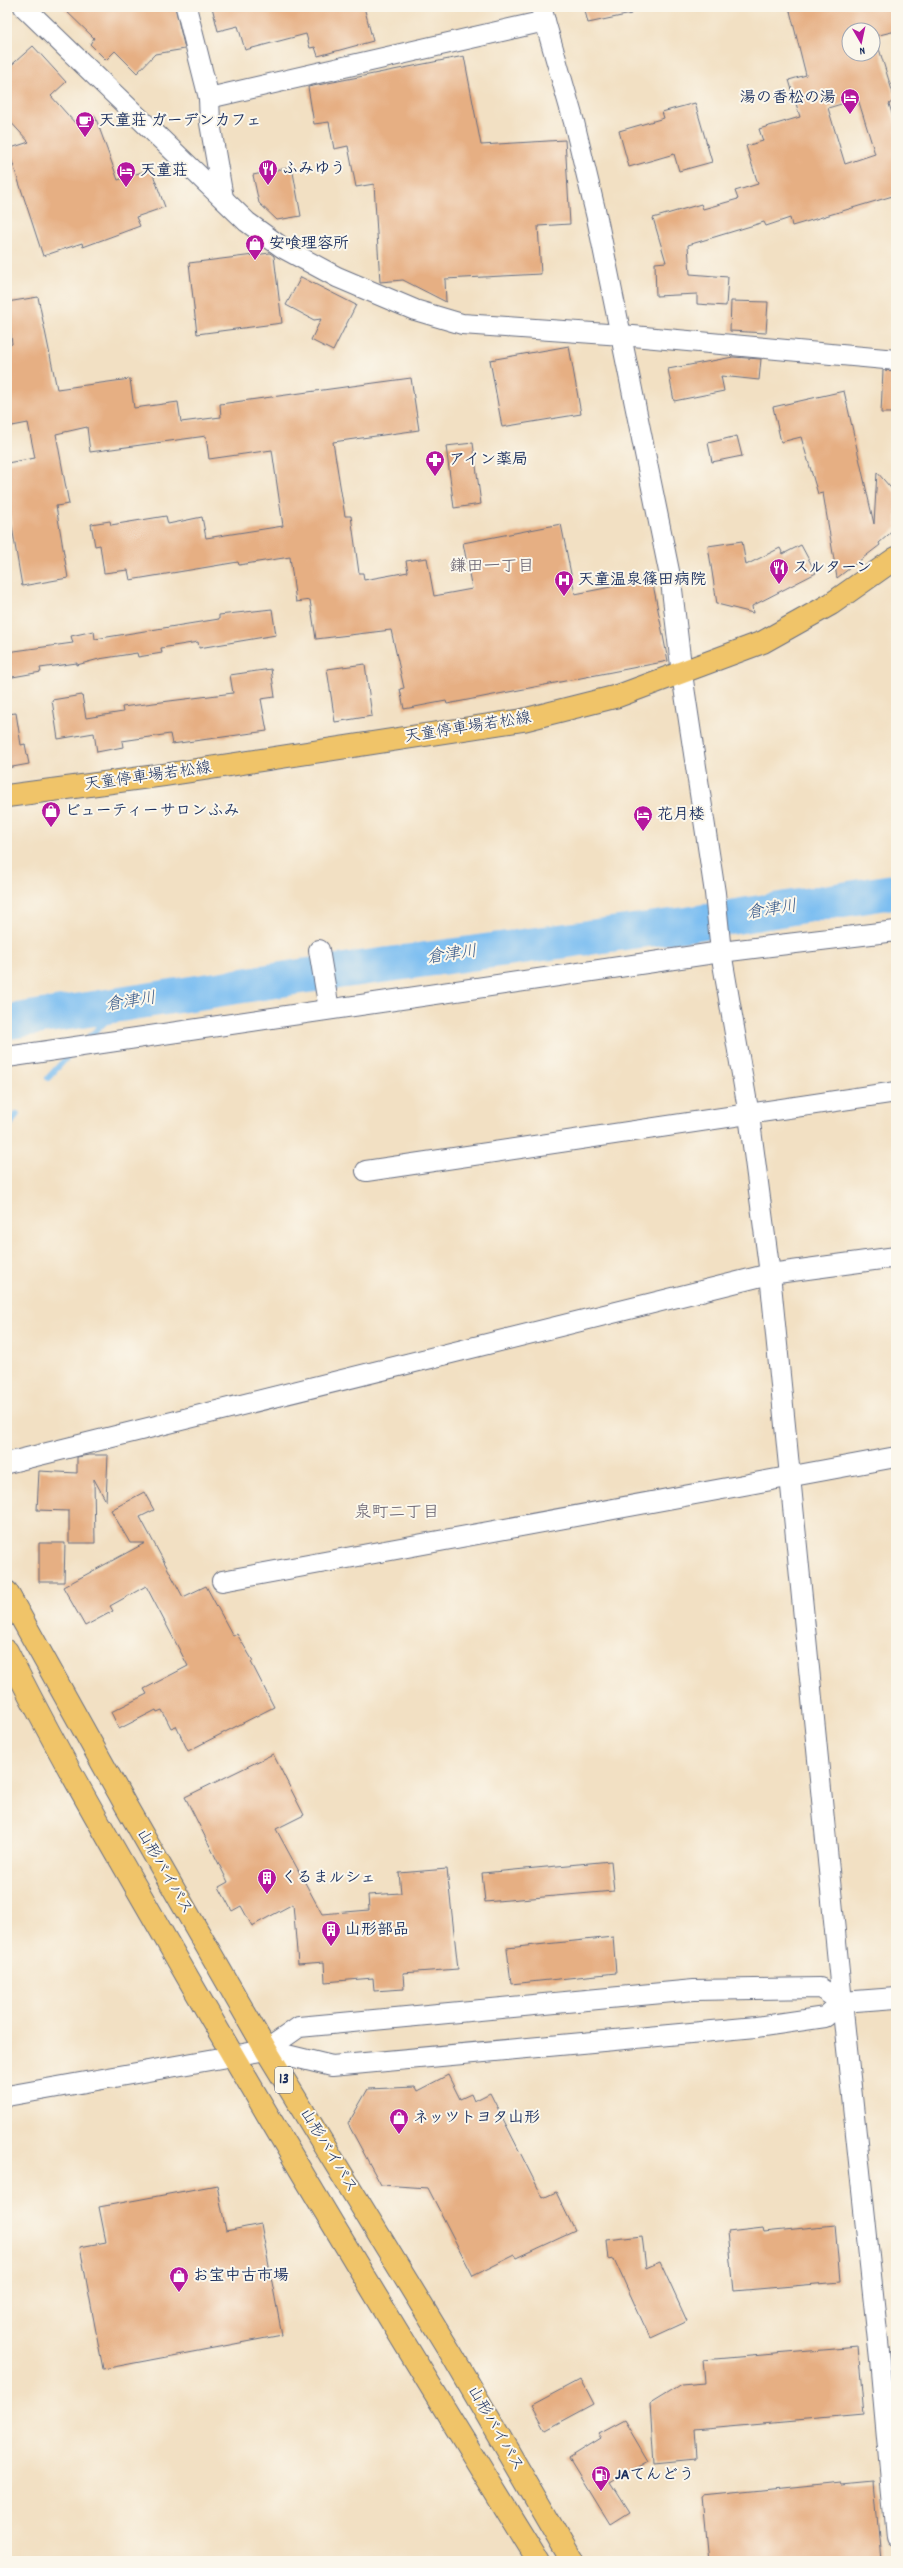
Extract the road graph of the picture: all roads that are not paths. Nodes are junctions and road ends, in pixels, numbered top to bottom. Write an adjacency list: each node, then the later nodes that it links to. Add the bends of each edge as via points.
1 (24, 7): 5 (street)
2 (186, 7): 4 (street)
3 (543, 14): 4 (street); 6 (street, via 578,137)
4 (209, 98): 5 (street, via 210,122)
5 (223, 198): 6 (street, via 247,222 283,248 337,278 415,310 462,324)
6 (622, 335): 7 (street); 9 (street, via 671,581)
7 (896, 360)
8 (896, 558): 9 (main road, 天童停車場若松線, via 831,604 763,642)
9 (682, 674): 10 (main road, 天童停車場若松線, via 618,696 523,720 164,775); 12 (street, via 715,893)
10 (7, 796)
11 (896, 931): 12 (street)
12 (721, 952): 14 (street); 17 (street)
13 (320, 954): 14 (street)
14 (328, 1003): 15 (street, via 111,1042)
15 (7, 1057)
16 (896, 1092): 17 (street)
17 (749, 1115): 18 (street); 20 (street)
18 (366, 1170)
19 (896, 1257): 20 (street)
20 (770, 1274): 22 (street); 23 (street)
21 (896, 1457): 23 (street)
22 (7, 1463)
23 (790, 1478): 24 (street, via 409,1545); 28 (street)
24 (222, 1581)
25 (7, 1592): 29 (main road, 山形バイパス / 13)
26 (7, 1651): 30 (main road, 山形バイパス / 13, via 95,1815)
27 (896, 1998): 28 (street)
28 (842, 2002): 29 (street, via 825,2017 756,2027 332,2066); 29 (street, via 820,1988 694,1990 299,2027); 32 (street)
29 (266, 2050): 30 (street); 34 (main road, 山形バイパス / 13, via 452,2356)
30 (233, 2056): 31 (street); 33 (main road, 山形バイパス / 13, via 408,2350)
31 (7, 2096)
32 (896, 2537)
33 (538, 2561)
34 (572, 2561)

